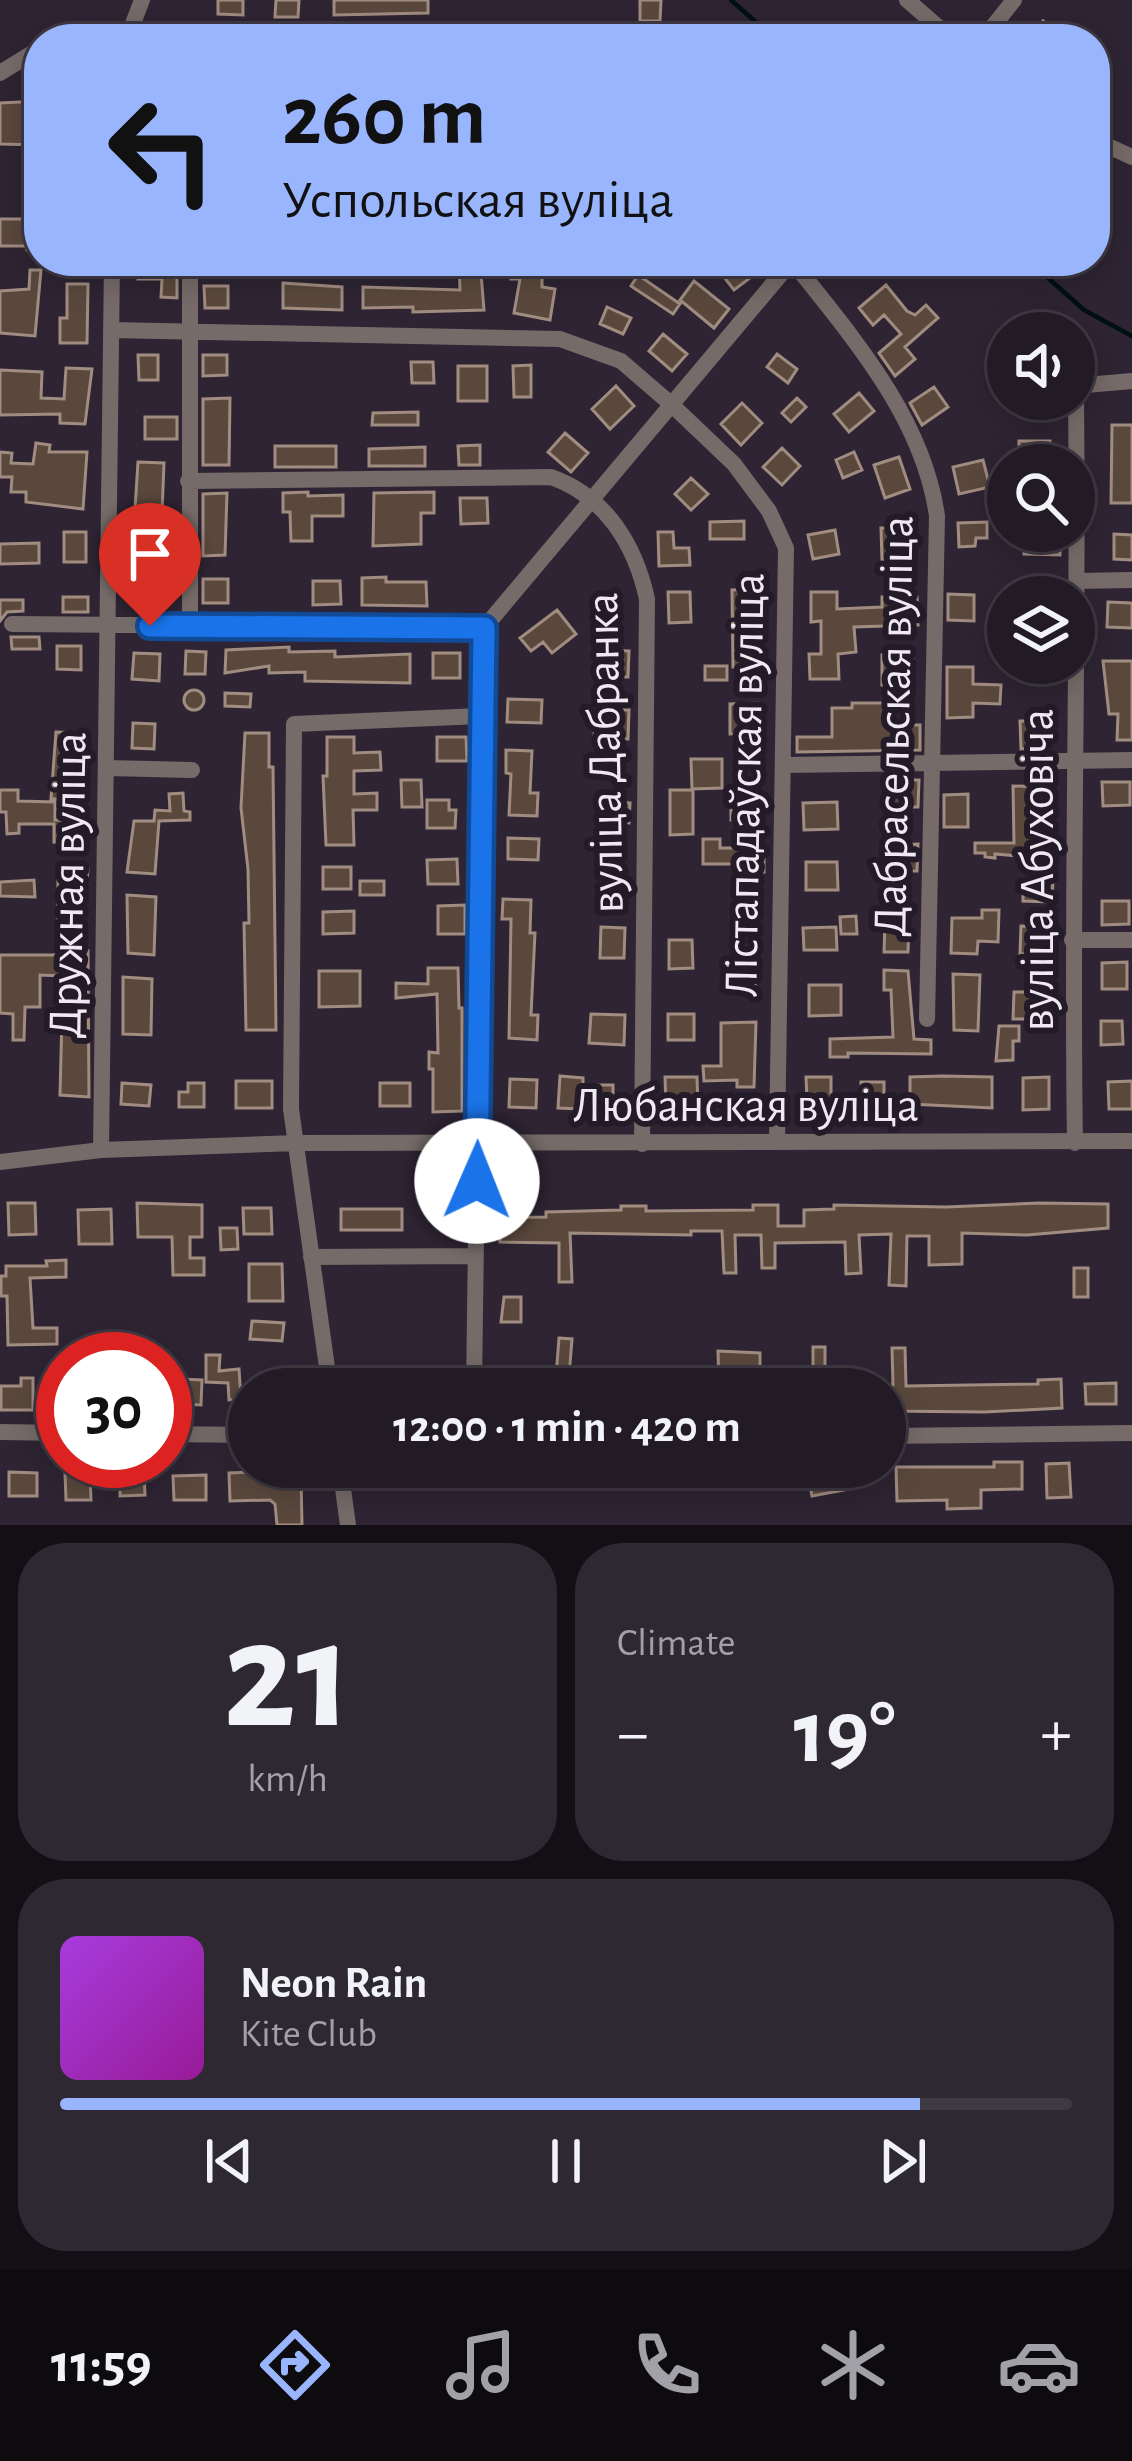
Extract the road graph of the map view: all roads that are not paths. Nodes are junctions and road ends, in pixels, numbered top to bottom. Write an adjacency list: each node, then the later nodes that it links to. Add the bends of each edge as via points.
1 (908, 0): 3 (street)
2 (1014, 0): 4 (street)
3 (935, 24)
4 (995, 24)
5 (112, 276): 9 (street, Дружная вуліца)
6 (190, 276): 10 (street)
7 (780, 276): 12 (street)
8 (804, 276): 26 (street, Дабрасельская вуліца, via 865,355 932,476)
9 (111, 330): 10 (street, Лістападаўская вуліца); 19 (street, Дружная вуліца)
10 (189, 331): 12 (street, Лістападаўская вуліца, via 560,338 621,361); 13 (street)
11 (1132, 381): 15 (street, вуліца Абуховіча, via 1086,385 1076,401)
12 (672, 406): 14 (street); 27 (street, Лістападаўская вуліца, via 734,464 786,548)
13 (188, 482): 14 (street, via 529,475); 20 (street)
14 (594, 498): 21 (street); 38 (street, вуліца Дабранка, via 633,552 647,598)
15 (1078, 576)
16 (1132, 580): 17 (street)
17 (1095, 581)
18 (12, 625): 19 (street)
19 (110, 625): 20 (street); 28 (street, Дружная вуліца)
20 (190, 626): 21 (street)
21 (484, 628): 23 (street)
22 (1076, 684): 25 (street, вуліца Абуховіча)
23 (480, 716): 36 (street, via 294,724); 37 (street)
24 (1132, 760): 25 (street)
25 (1074, 761): 26 (street); 30 (street, вуліца Абуховіча)
26 (932, 764): 27 (street); 32 (street, Дабрасельская вуліца)
27 (784, 765): 33 (street, Лістападаўская вуліца)
28 (108, 769): 29 (street); 39 (street, Дружная вуліца)
29 (192, 770)
30 (1072, 940): 31 (street); 34 (street, вуліца Абуховіча)
31 (1132, 940)
32 (927, 1019)
33 (777, 1142): 34 (street, Любанская вуліца); 38 (street, Любанская вуліца)
34 (1075, 1142): 35 (street, Любанская вуліца)
35 (1132, 1142)
36 (296, 1143): 37 (street, Любанская вуліца); 39 (street, Любанская вуліца); 42 (street)
37 (477, 1143): 38 (street, Любанская вуліца); 41 (street)
38 (642, 1144)
39 (100, 1150): 40 (street, Любанская вуліца)
40 (0, 1162)
41 (476, 1256): 42 (street); 44 (street)
42 (311, 1257): 43 (street)
43 (327, 1368)
44 (475, 1368)
45 (0, 1432): 46 (street)
46 (36, 1432)
47 (1132, 1433): 50 (street)
48 (192, 1435): 49 (street)
49 (228, 1436)
50 (906, 1436)
51 (343, 1488): 52 (street)
52 (348, 1525)

